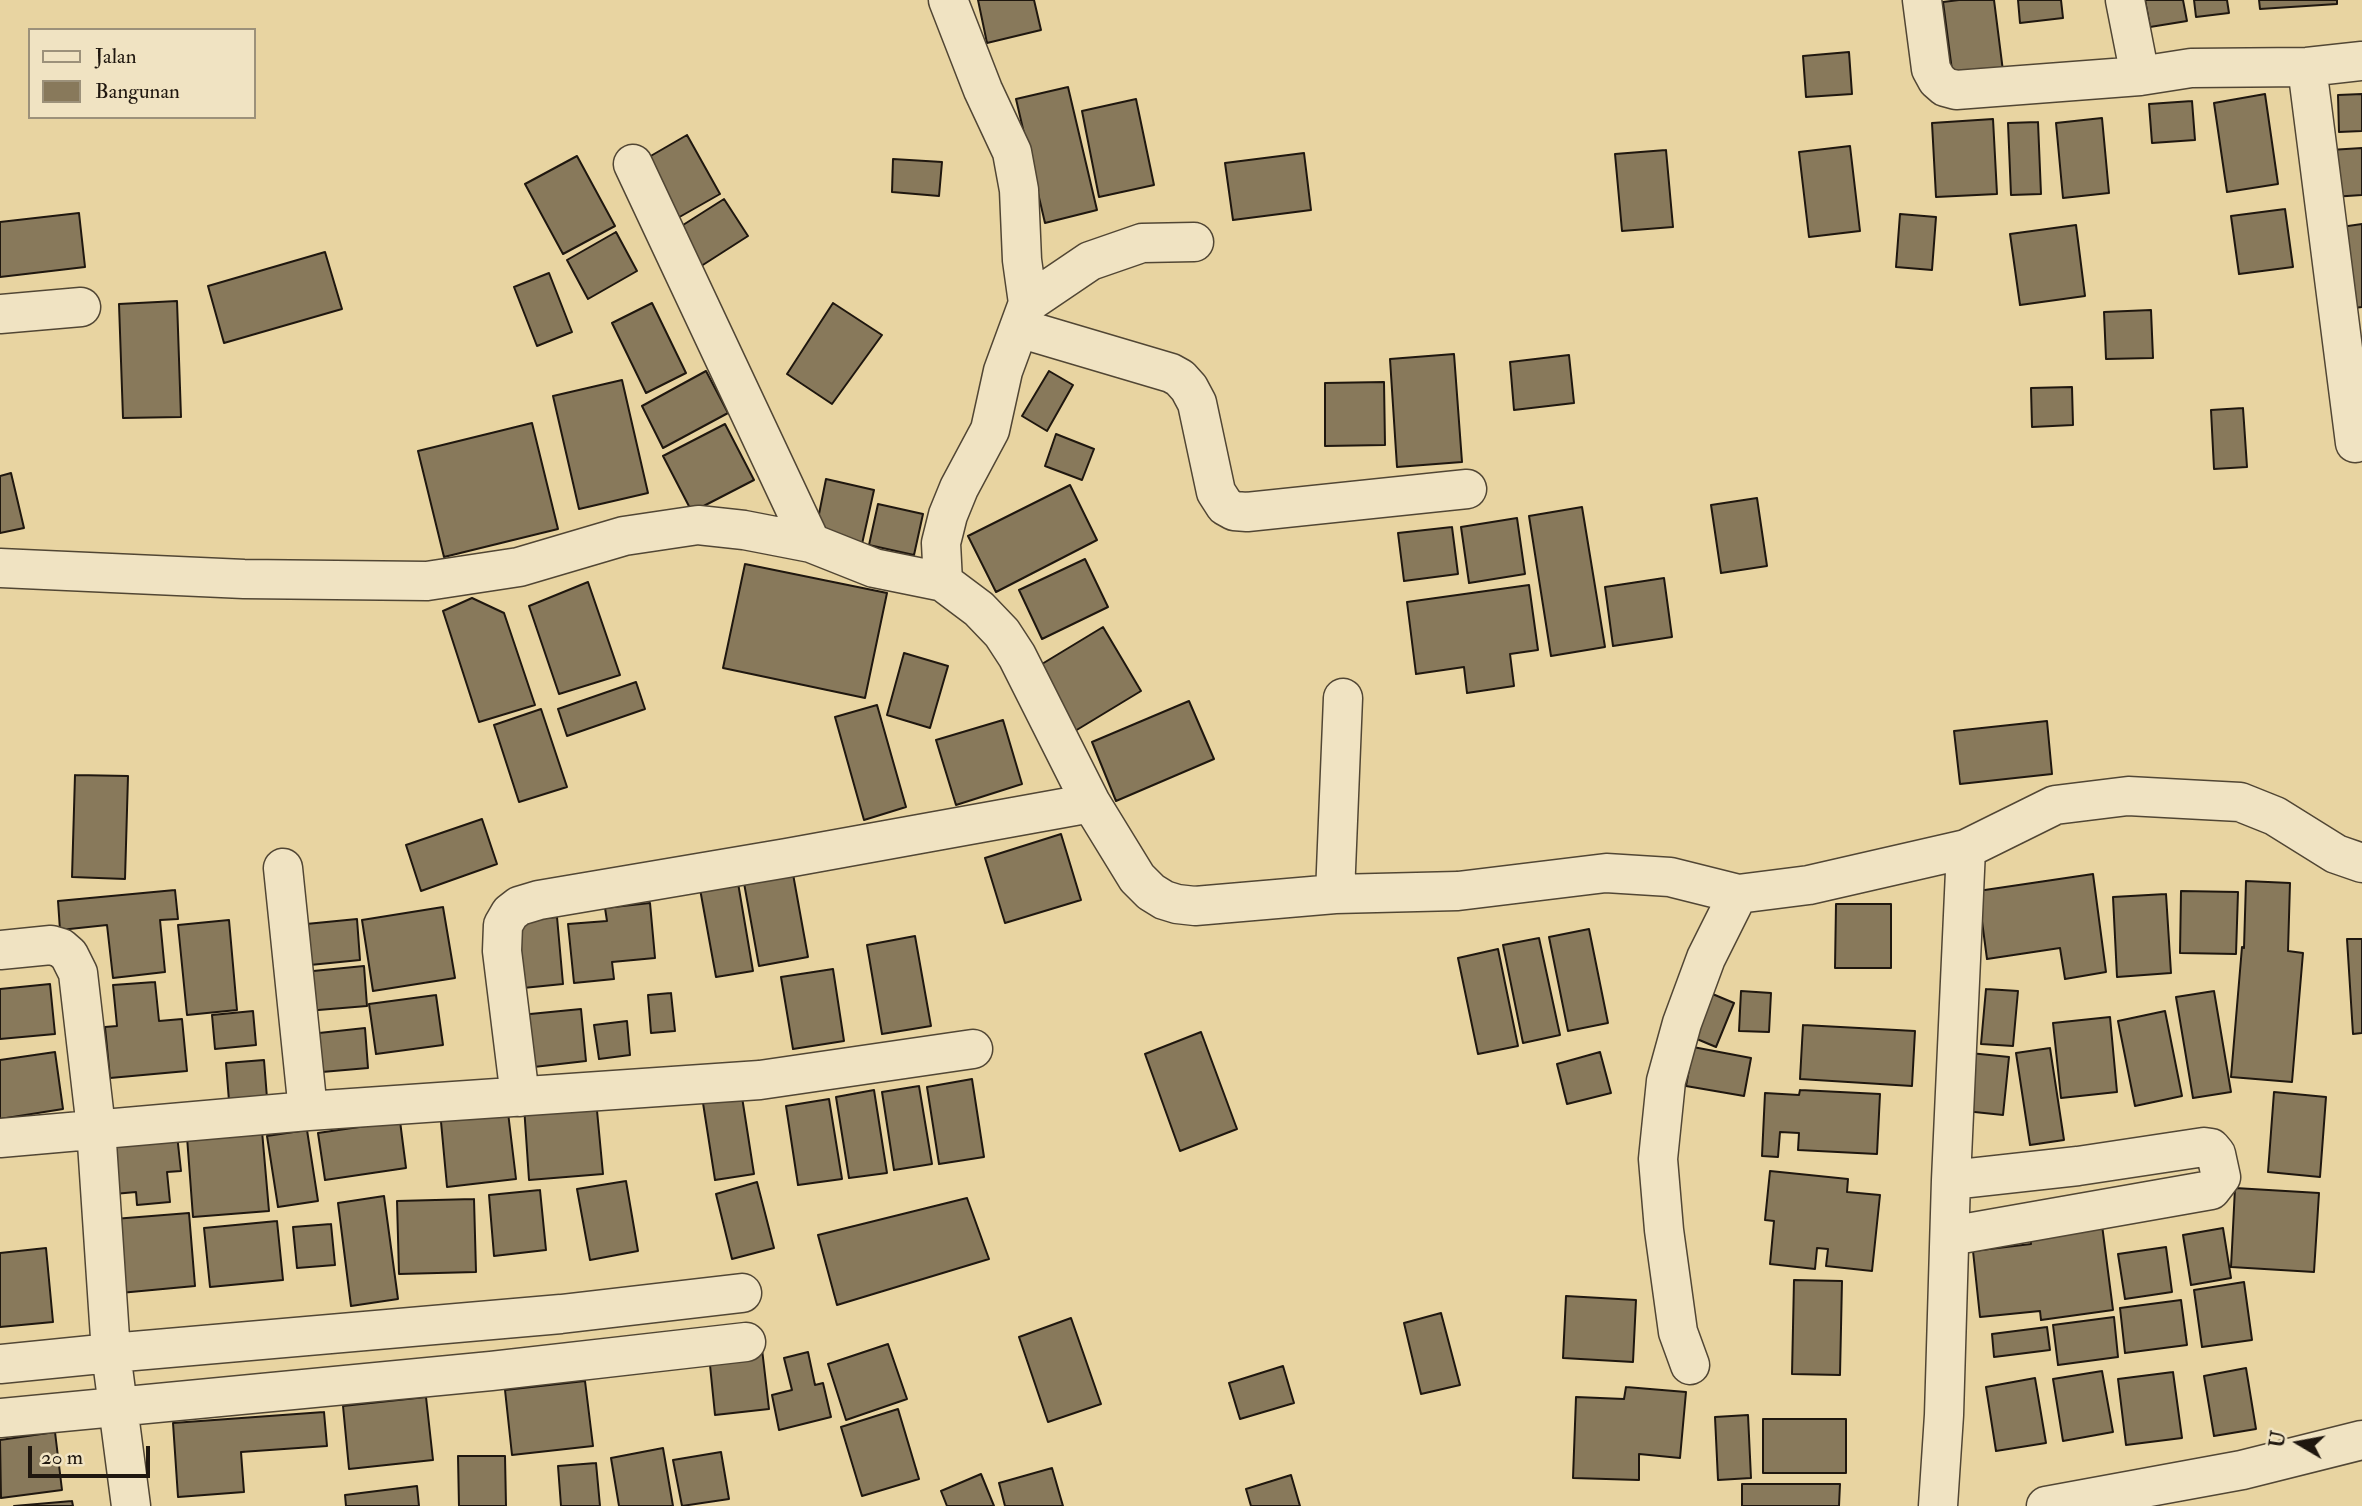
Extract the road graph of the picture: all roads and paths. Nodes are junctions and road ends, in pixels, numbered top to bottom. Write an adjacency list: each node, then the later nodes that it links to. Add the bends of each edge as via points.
1 (948, 0): 11 (street, via 1012,152 1019,190)
2 (1922, 0): 6 (street, via 1931,69 1945,87 1956,90)
3 (2126, 0): 6 (street)
4 (2362, 61): 5 (street)
5 (2307, 67): 6 (street, via 2191,68); 12 (street)
6 (2140, 76)
7 (633, 164): 14 (street)
8 (1194, 242): 11 (street, via 1142,243 1090,261)
9 (81, 307): 10 (street)
10 (0, 314)
11 (1023, 316): 13 (street, via 1180,378 1197,403 1216,492 1234,511); 16 (street, via 1003,371 990,430 948,515 941,543)
12 (2355, 443)
13 (1467, 489)
14 (811, 543): 15 (street, via 698,525 624,536 519,567 427,581 244,579); 16 (street, via 874,568)
15 (0, 568)
16 (943, 582): 18 (street, via 979,609 1010,644)
17 (1343, 698): 22 (street)
18 (1091, 803): 22 (street, via 1137,878 1164,900 1195,905); 26 (street, via 519,906 503,925 502,951)
19 (1965, 849): 20 (street, via 2055,805 2129,796 2240,802 2275,816 2336,854); 23 (street, via 1809,885); 30 (street)
20 (2362, 863)
21 (283, 868): 27 (street)
22 (1335, 894): 23 (street, via 1458,891 1606,873 1670,877)
23 (1738, 894): 37 (street, via 1706,958 1682,1023 1666,1081 1658,1159 1678,1332)
24 (0, 950): 28 (street, via 51,945 61,948 74,962)
25 (974, 1049): 26 (street, via 761,1080)
26 (520, 1097): 27 (street)
27 (308, 1111): 28 (street)
28 (96, 1128): 29 (street); 35 (street)
29 (0, 1138)
30 (1951, 1181): 31 (street); 31 (street, via 2204,1147 2216,1154 2221,1177 2211,1190)
31 (1950, 1236): 43 (street)
32 (742, 1293): 33 (street)
33 (484, 1321): 35 (street); 38 (street)
34 (746, 1342): 38 (street)
35 (111, 1353): 36 (street); 39 (street)
36 (0, 1364)
37 (1690, 1365)
38 (491, 1371): 39 (street)
39 (120, 1407): 40 (street); 42 (street)
40 (0, 1419)
41 (2362, 1440): 44 (street, via 2242,1470)
42 (131, 1506)
43 (1938, 1506)
44 (2046, 1506)

